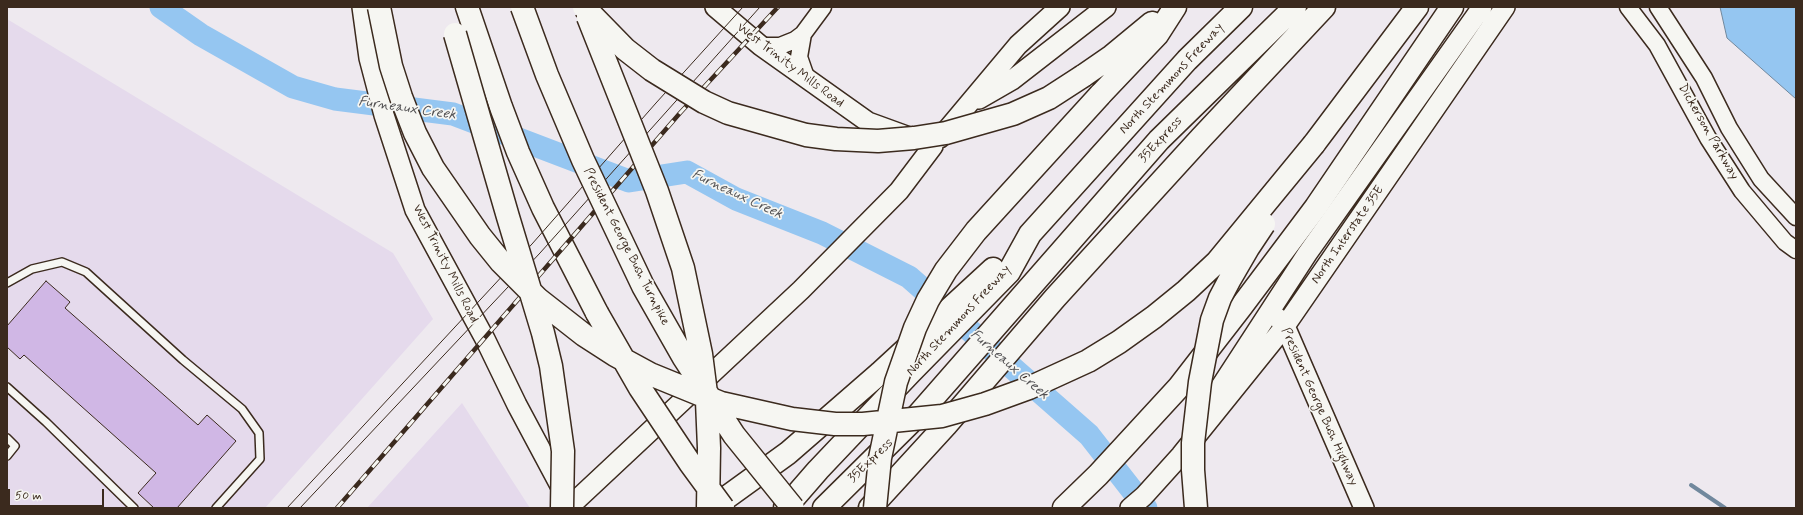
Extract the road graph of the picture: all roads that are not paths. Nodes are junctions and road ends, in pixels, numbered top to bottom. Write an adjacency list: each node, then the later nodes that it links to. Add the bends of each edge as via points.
1 (362, 7): 37 (main road, West Trinity Mills Road, via 369,58 382,108 415,210)
2 (379, 7): 25 (highway, bridge, via 390,60 415,133 433,168 501,262 538,299 584,336 615,355 650,374 721,403 792,420 863,424 942,416 1029,388 1088,361 1154,317 1217,262)
3 (454, 7): 37 (highway, bridge, via 456,34 551,366)
4 (467, 7): 42 (highway, bridge, via 515,144 570,263 640,388)
5 (522, 7): 44 (highway, President George Bush Turnpike, bridge, via 583,160 643,286 684,358 734,435)
6 (584, 7): 11 (highway, bridge, via 625,49 652,70 704,102 728,113 806,135 878,141 914,138 968,128 1012,114 1048,98 1112,56 1149,24); 40 (highway, bridge, via 657,191 683,268 701,354 707,401)
7 (715, 7): 22 (main road, West Trinity Mills Road)
8 (823, 7): 21 (street)
9 (1060, 7): 24 (main road, via 1018,45)
10 (1106, 7): 24 (main road, via 1012,80)
11 (1174, 7): 47 (highway, bridge, via 1157,35 1006,196 976,231 939,282 915,328 896,382 880,458)
12 (1241, 7): 29 (highway, North Stemmons Freeway, via 1187,60 1030,234)
13 (1295, 7): 45 (highway, 35Express, via 1159,140 918,415)
14 (1324, 7): 46 (highway, bridge, via 1055,298 946,425)
15 (1417, 7): 25 (highway)
16 (1452, 7): 48 (highway, via 1316,207 1242,307 1179,387)
17 (1482, 7): 31 (main road, North Interstate 35E)
18 (1505, 7): 32 (main road, North Interstate 35E)
19 (1628, 7): 28 (street, Dickerson Parkway, via 1657,45 1708,138 1742,191 1785,242)
20 (1658, 7): 27 (street, Dickerson Parkway, via 1704,78 1729,128 1761,179)
21 (803, 34): 22 (street, via 788,44); 23 (street, via 799,57)
22 (761, 46): 23 (main road, West Trinity Mills Road)
23 (807, 80): 26 (main road, West Trinity Mills Road, via 868,122)
24 (968, 105): 26 (main road)
25 (1314, 144): 50 (highway, bridge, via 1233,272 1212,320 1200,382 1193,443)
26 (933, 146): 37 (main road, via 899,192 801,290)
27 (1796, 217)
28 (1796, 250)
29 (1003, 268): 41 (highway, bridge, via 788,453); 43 (highway, North Stemmons Freeway)
30 (7, 283): 39 (lane, via 32,269 62,262 86,272 183,360 242,409 258,433 260,459)
31 (1271, 309): 32 (main road, President George Bush Highway); 35 (main road, North Interstate 35E, via 1219,388)
32 (1285, 326): 35 (main road, North Interstate 35E); 51 (main road, President George Bush Highway)
33 (7, 387): 38 (lane)
34 (7, 438): 36 (lane, via 16,446)
35 (1181, 455): 49 (main road, North Interstate 35E)
36 (7, 456)
37 (567, 507)
38 (134, 508)
39 (216, 508)
40 (708, 508)
41 (712, 508)
42 (723, 508)
43 (785, 508)
44 (793, 508)
45 (824, 508)
46 (870, 508)
47 (875, 508)
48 (1064, 508)
49 (1130, 508)
50 (1196, 508)
51 (1364, 508)

